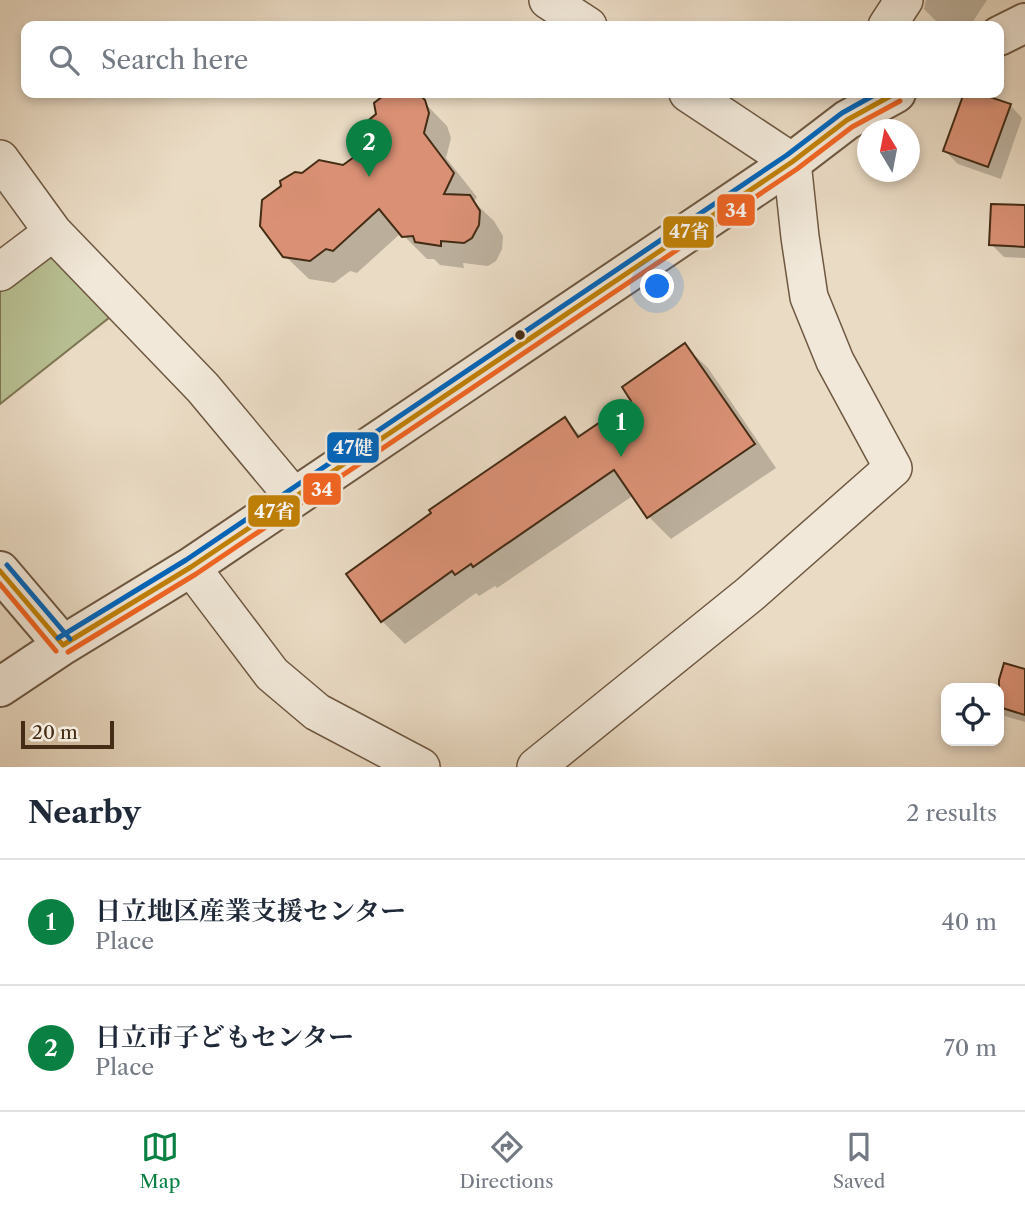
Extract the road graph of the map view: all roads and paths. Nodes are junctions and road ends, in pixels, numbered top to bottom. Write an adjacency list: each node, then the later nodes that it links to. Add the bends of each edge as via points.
1 (548, 0): 3 (street)
2 (904, 0): 4 (street)
3 (580, 21)
4 (890, 21)
5 (1025, 23): 6 (street)
6 (1004, 34)
7 (696, 98): 11 (street)
8 (878, 98): 9 (street)
9 (851, 106): 11 (street)
10 (0, 159): 12 (street)
11 (792, 162): 14 (street); 20 (street, via 809,297 835,361 893,468 750,594)
12 (53, 232): 13 (street); 14 (street, via 203,388)
13 (0, 272)
14 (294, 497): 15 (street)
15 (191, 567): 17 (street); 19 (street, via 271,674 317,712)
16 (0, 571): 17 (street)
17 (63, 645): 18 (street)
18 (0, 687)
19 (421, 767)
20 (536, 767)

